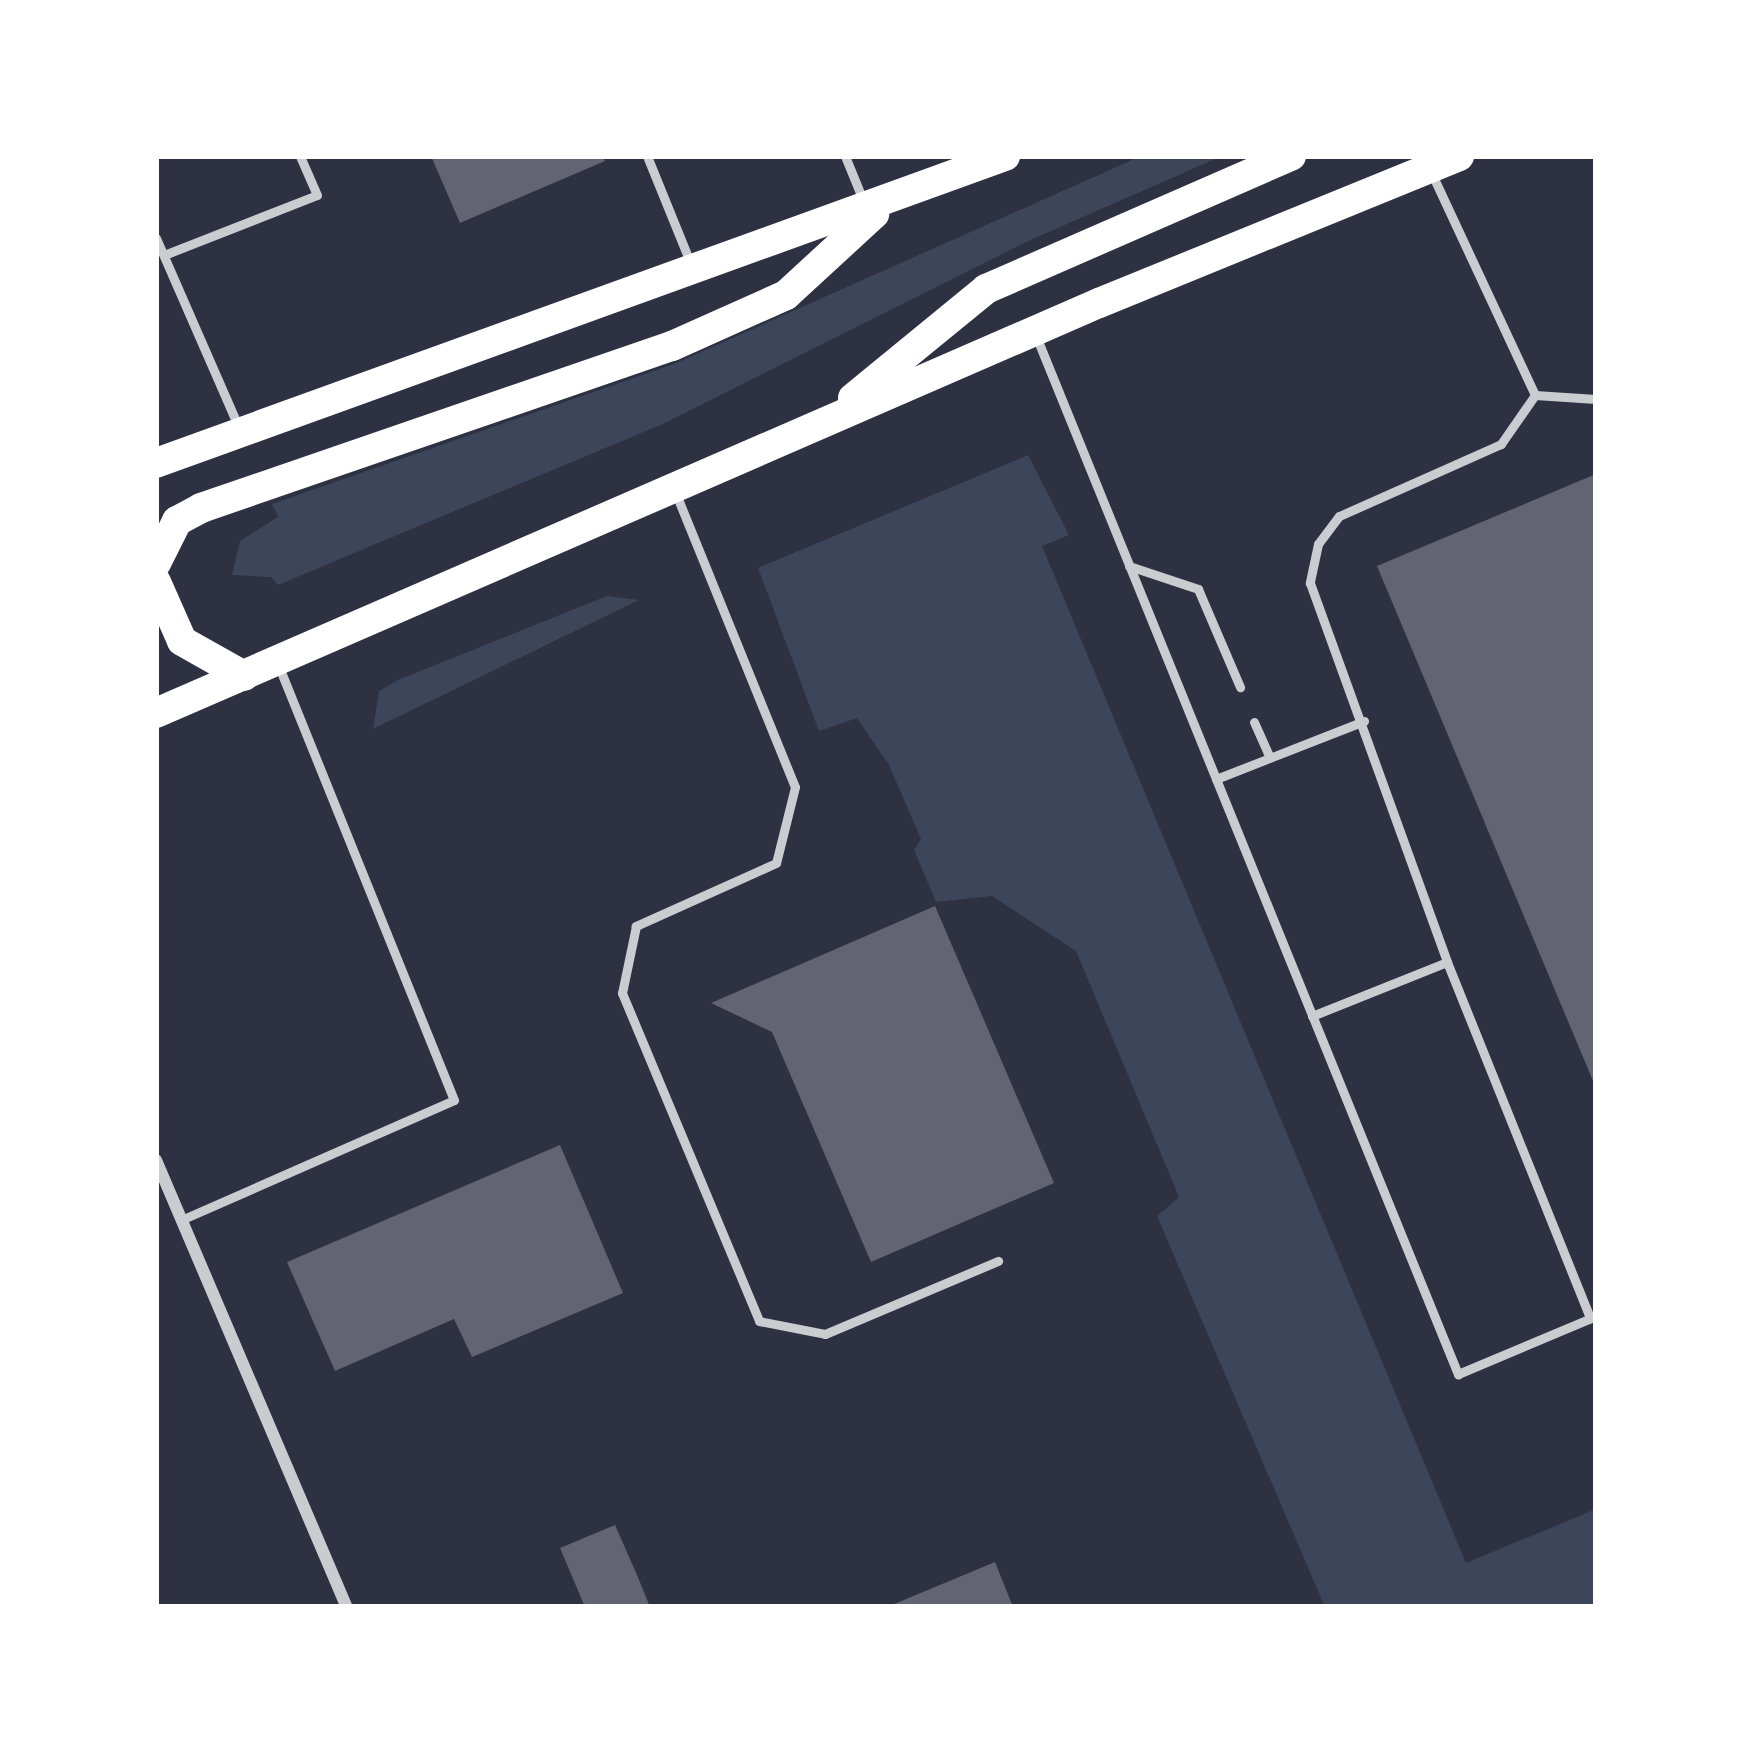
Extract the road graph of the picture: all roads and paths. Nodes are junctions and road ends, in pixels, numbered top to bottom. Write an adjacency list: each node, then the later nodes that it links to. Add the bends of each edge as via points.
1 (300, 156): 10 (lane, via 316,195)
2 (647, 156): 11 (lane)
3 (844, 156): 8 (lane)
4 (1006, 156): 8 (main road)
5 (1292, 156): 15 (main road, via 986,290)
6 (1459, 156): 7 (main road)
7 (1429, 168): 12 (main road); 13 (lane)
8 (875, 208): 11 (main road); 19 (main road, via 785,295 672,346 201,508 177,521)
9 (156, 238): 10 (lane)
10 (164, 255): 16 (lane)
11 (694, 272): 16 (main road)
12 (1034, 331): 15 (main road); 20 (lane)
13 (1535, 395): 14 (lane); 27 (lane, via 1501,444 1339,516 1318,544 1310,583)
14 (1596, 399)
15 (820, 424): 18 (main road)
16 (243, 437): 17 (main road)
17 (156, 464)
18 (674, 489): 22 (main road); 34 (lane, via 795,787 776,863 636,926 622,993 759,1321 825,1334)
19 (156, 563)
20 (1130, 566): 24 (lane, via 1198,589); 29 (lane)
21 (156, 582): 23 (main road, via 182,641)
22 (277, 662): 23 (main road); 33 (lane, via 454,1100)
23 (244, 676): 25 (main road)
24 (1240, 687)
25 (156, 712)
26 (1254, 722): 28 (lane)
27 (1364, 722): 28 (lane); 30 (lane)
28 (1270, 758): 29 (lane)
29 (1216, 779): 31 (lane)
30 (1447, 962): 31 (lane); 35 (lane)
31 (1312, 1016): 35 (lane, via 1457,1374)
32 (156, 1160): 33 (street)
33 (181, 1220): 36 (street)
34 (998, 1262)
35 (1593, 1317)
36 (346, 1607)

